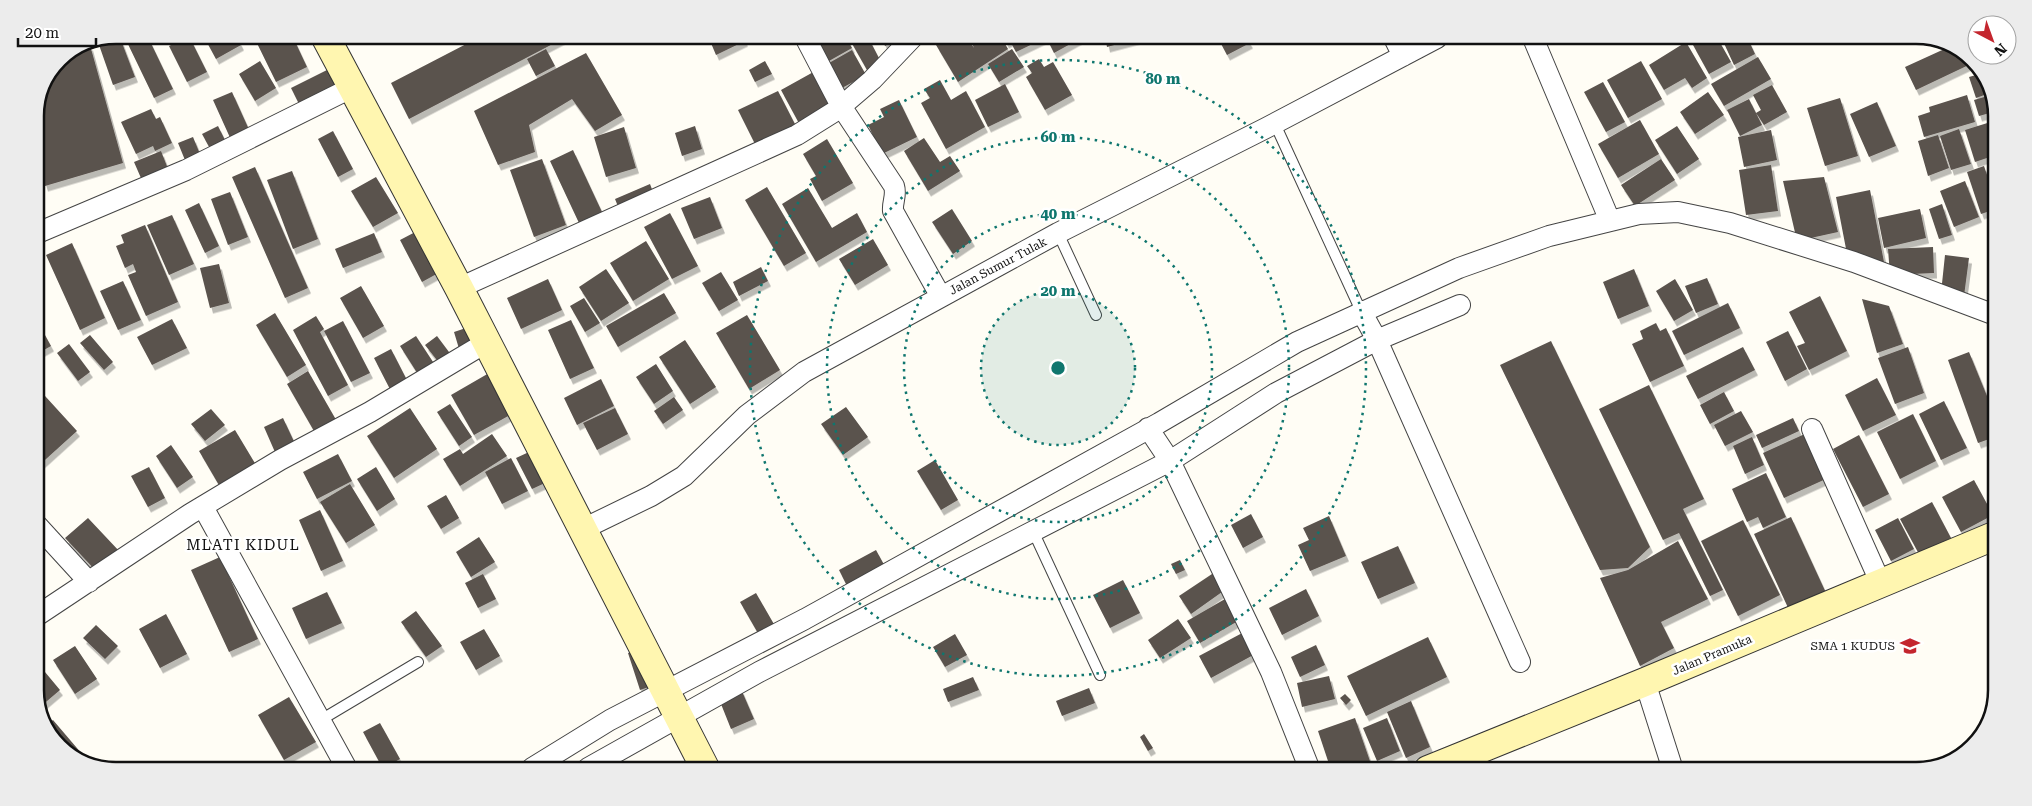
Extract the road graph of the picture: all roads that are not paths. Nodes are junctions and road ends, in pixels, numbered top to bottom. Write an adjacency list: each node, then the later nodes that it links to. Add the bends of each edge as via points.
1 (329, 44): 8 (street)
2 (809, 44): 9 (street)
3 (906, 44): 9 (street)
4 (1397, 44): 7 (street)
5 (1426, 44): 7 (street, Jalan Sumur Tulak)
6 (1535, 44): 11 (street)
7 (1403, 56): 10 (street, Jalan Sumur Tulak)
8 (353, 87): 12 (street, via 186,170); 14 (street)
9 (841, 106): 14 (street, via 797,134); 15 (street, via 894,186 893,211)
10 (1275, 124): 13 (street, Jalan Sumur Tulak); 19 (lane)
11 (1610, 221): 17 (street, via 1639,214 1678,212 1730,223 1854,262); 19 (street, via 1549,236 1459,268)
12 (44, 230)
13 (1058, 234): 15 (street, Jalan Sumur Tulak); 18 (lane)
14 (459, 288): 20 (street)
15 (941, 297): 25 (street, Jalan Sumur Tulak, via 804,372 747,415 684,476)
16 (1460, 305): 19 (street)
17 (1988, 312)
18 (1096, 315)
19 (1369, 326): 22 (street, via 1298,342); 23 (street, via 1276,393); 33 (street)
20 (487, 342): 24 (street); 25 (street)
21 (1812, 429): 30 (street)
22 (1150, 431): 23 (street); 36 (street, via 805,619)
23 (1167, 457): 26 (street); 42 (street, via 1271,672)
24 (202, 507): 29 (street); 37 (street)
25 (583, 530): 36 (street)
26 (1033, 530): 34 (lane); 36 (street, via 873,612)
27 (44, 533): 29 (street)
28 (1988, 539): 30 (street, Jalan Pramuka)
29 (89, 582): 31 (street)
30 (1881, 584): 35 (street, Jalan Pramuka)
31 (44, 611)
32 (418, 662): 37 (lane)
33 (1520, 662)
34 (1100, 675)
35 (1645, 682): 43 (street, Jalan Pramuka); 44 (street)
36 (672, 703): 39 (street, via 610,720); 40 (street); 41 (street)
37 (319, 721): 38 (street)
38 (343, 762)
39 (542, 762)
40 (596, 762)
41 (702, 762)
42 (1307, 762)
43 (1448, 762)
44 (1670, 762)

